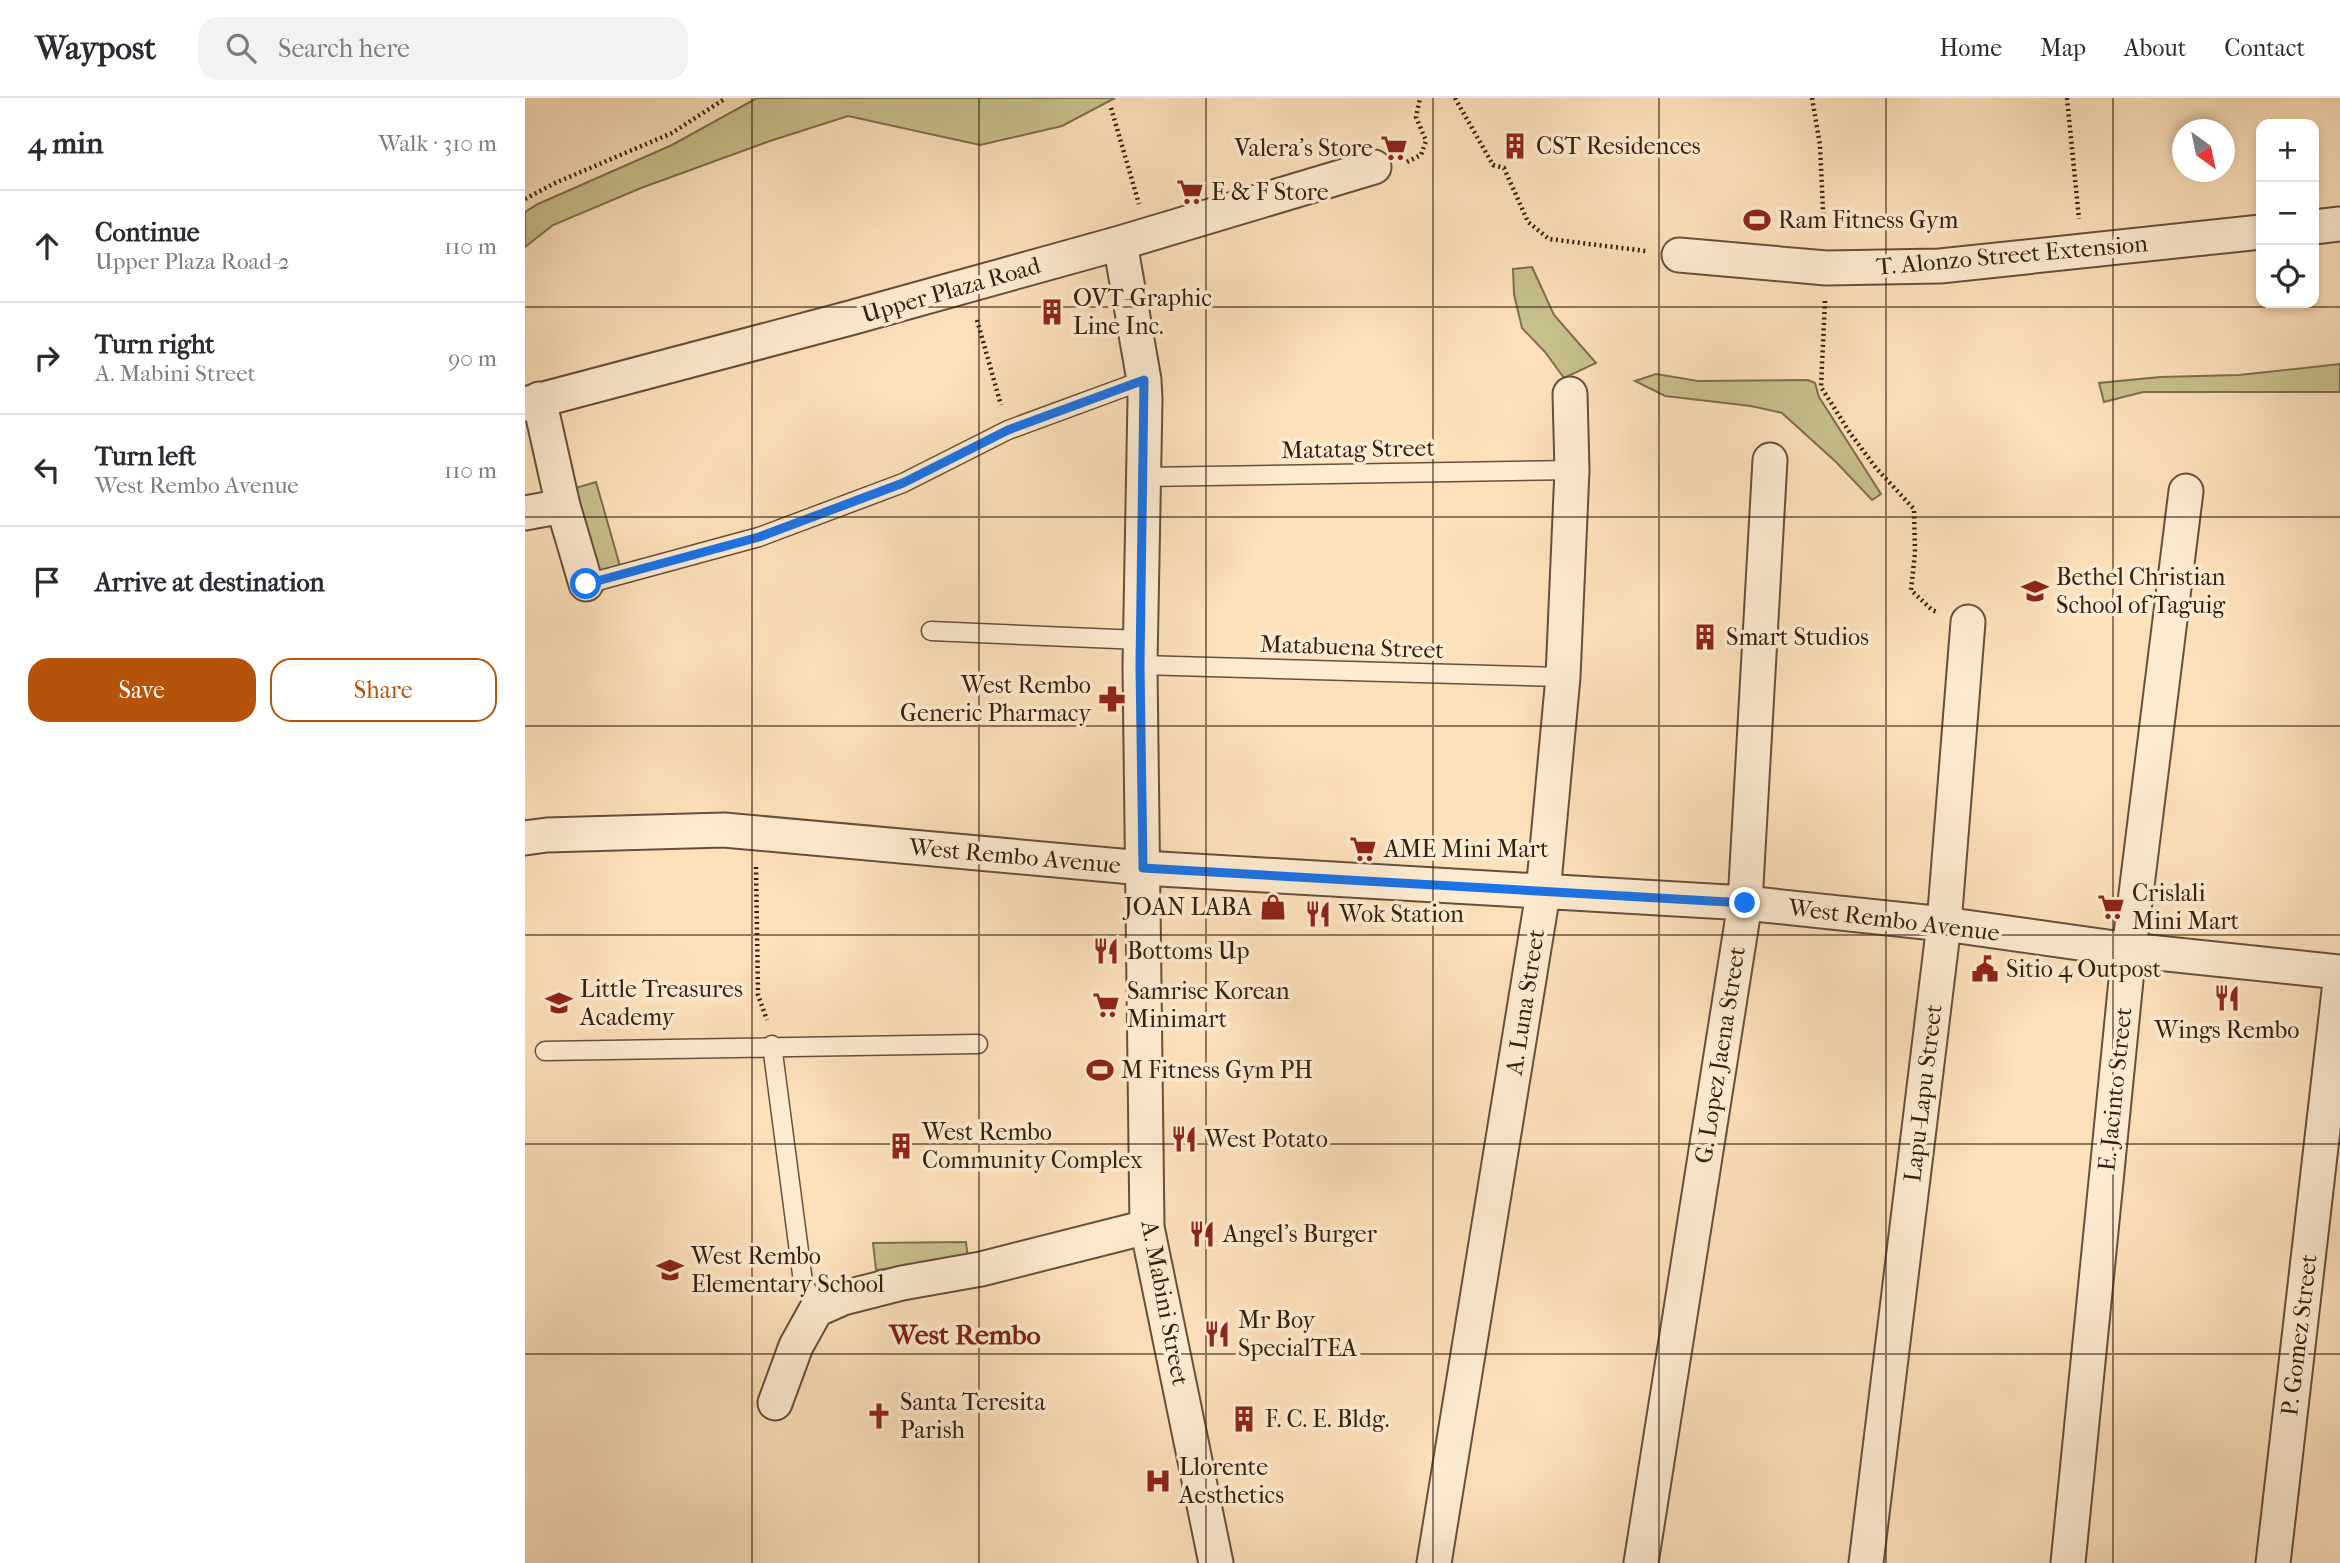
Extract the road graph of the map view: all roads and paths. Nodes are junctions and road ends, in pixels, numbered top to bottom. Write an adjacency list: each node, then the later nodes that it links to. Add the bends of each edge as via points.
1 (726, 98): 8 (path, via 671,133)
2 (1420, 98): 7 (path, via 1416,117 1426,141 1421,155 1393,168)
3 (1455, 98): 14 (path, via 1493,165 1504,168 1528,222 1549,239)
4 (1812, 98): 15 (path, via 1820,145)
5 (2067, 98): 13 (path)
6 (1111, 108): 12 (path)
7 (1374, 167): 12 (street, Upper Plaza Road)
8 (525, 199)
9 (2340, 224): 10 (street)
10 (2319, 226)
11 (2256, 233): 13 (street, T. Alonzo Street Extension)
12 (1134, 239): 16 (street, Upper Plaza Road); 17 (street, A. Mabini Street)
13 (2082, 251): 15 (street, T. Alonzo Street Extension, via 1940,266)
14 (1679, 255): 15 (street, T. Alonzo Street Extension)
15 (1826, 268): 28 (path, via 1821,387 1876,468 1914,509 1911,590 1932,610)
16 (967, 286): 19 (street, Upper Plaza Road); 20 (path)
17 (1144, 380): 20 (lane); 23 (street, A. Mabini Street)
18 (1570, 394): 22 (street, A. Luna Street)
19 (532, 401): 25 (street)
20 (1008, 430): 27 (lane, via 903,483 759,537)
21 (1770, 460): 36 (street, G. Lopez Jaena Street)
22 (1572, 471): 23 (lane, Matatag Street); 31 (street, A. Luna Street)
23 (1144, 477): 30 (street, A. Mabini Street)
24 (2186, 491): 38 (street, E. Jacinto Street)
25 (563, 506): 26 (street); 27 (street)
26 (525, 513)
27 (586, 584)
28 (1968, 622): 37 (street, Lapu-Lapu Street)
29 (931, 631): 30 (lane, Matabuena Street)
30 (1140, 652): 31 (lane, Matabuena Street); 34 (street, A. Mabini Street)
31 (1563, 677): 35 (street, A. Luna Street)
32 (756, 833): 33 (street, West Rembo Avenue, via 724,830); 34 (street, West Rembo Avenue); 42 (path, via 758,995)
33 (525, 838)
34 (1143, 868): 35 (street, West Rembo Avenue); 44 (street, A. Mabini Street)
35 (1543, 893): 36 (street, West Rembo Avenue); 48 (street, A. Luna Street)
36 (1745, 903): 37 (street, West Rembo Avenue); 49 (street, G. Lopez Jaena Street)
37 (1944, 924): 38 (street, West Rembo Avenue); 50 (street, Lapu-Lapu Street)
38 (2129, 950): 39 (street, West Rembo Avenue); 51 (street, E. Jacinto Street)
39 (2340, 972)
40 (2340, 982): 52 (street, P. Gomez Street)
41 (978, 1044): 42 (lane)
42 (772, 1045): 43 (lane); 45 (lane, via 803,1282)
43 (545, 1051)
44 (1147, 1227): 45 (street, via 981,1269 902,1283); 47 (street, A. Mabini Street)
45 (816, 1310): 46 (street, via 796,1346)
46 (775, 1403)
47 (1216, 1563)
48 (1434, 1563)
49 (1640, 1563)
50 (1866, 1563)
51 (2068, 1563)
52 (2273, 1563)

